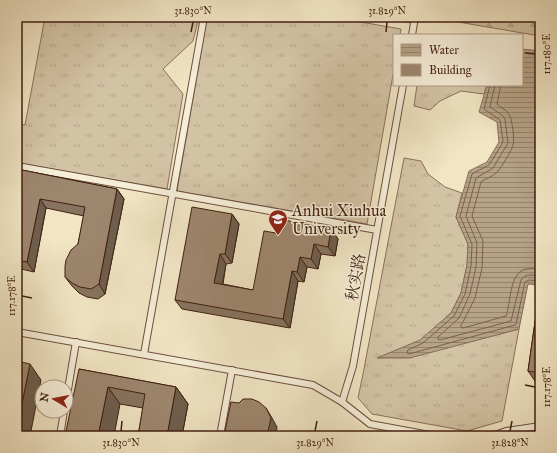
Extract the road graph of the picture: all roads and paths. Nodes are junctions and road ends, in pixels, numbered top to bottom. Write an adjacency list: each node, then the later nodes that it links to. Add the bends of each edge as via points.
1 (204, 17): 7 (lane)
2 (398, 17): 3 (lane)
3 (415, 18): 4 (lane)
4 (412, 34)
5 (403, 86): 8 (lane, 秋实路)
6 (17, 166): 7 (lane)
7 (172, 193): 8 (lane); 11 (lane)
8 (377, 230): 14 (lane, 秋实路, via 353,366)
9 (17, 332): 10 (lane)
10 (76, 342): 11 (lane); 13 (lane)
11 (144, 354): 12 (lane)
12 (232, 370): 14 (lane, via 313,385); 18 (lane)
13 (70, 379)
14 (342, 402): 19 (lane, via 370,424)
15 (63, 419): 17 (lane)
16 (540, 426): 20 (lane)
17 (60, 436)
18 (220, 436)
19 (435, 436)
20 (492, 436)

